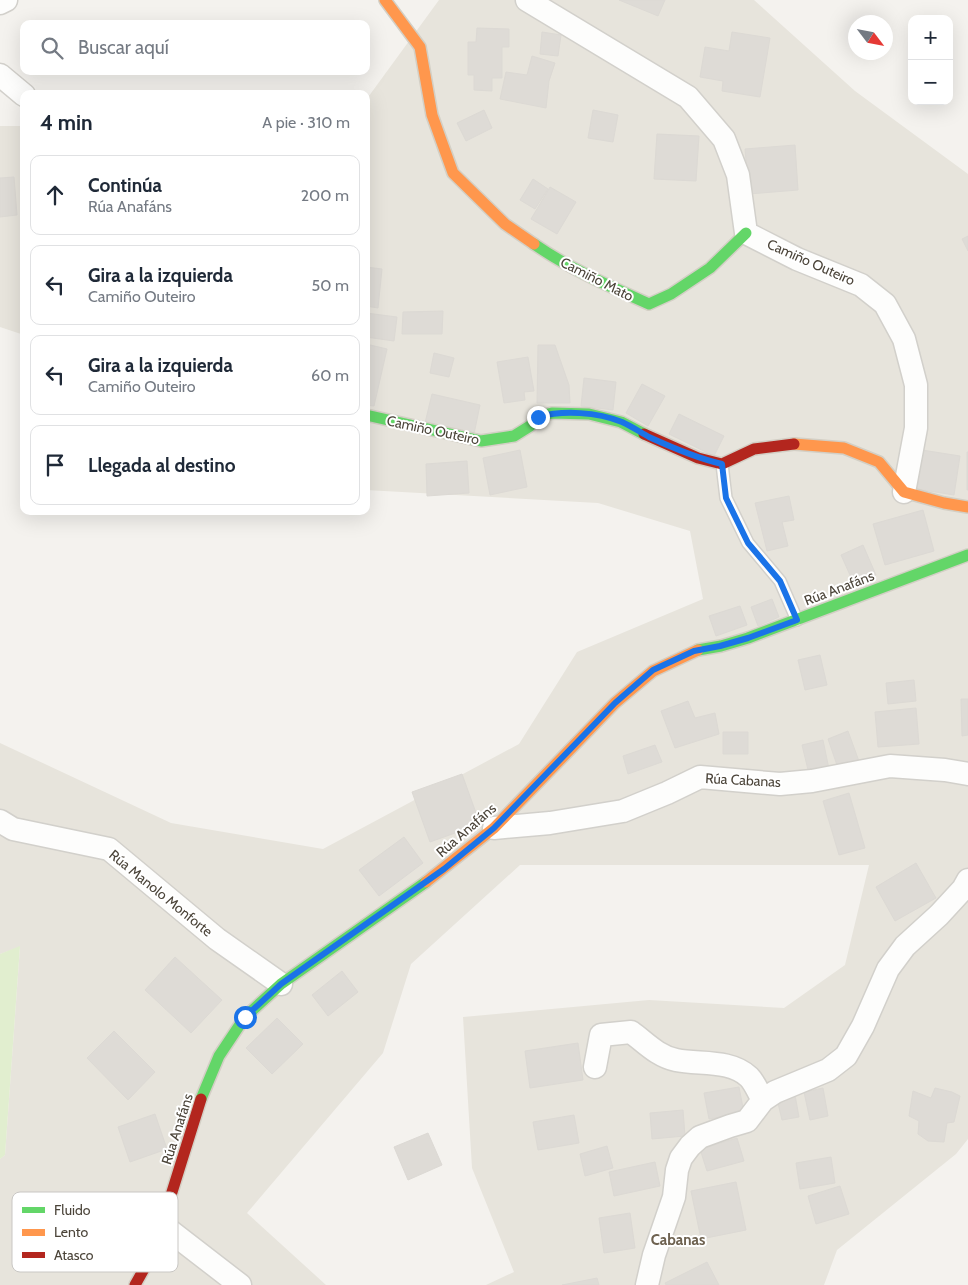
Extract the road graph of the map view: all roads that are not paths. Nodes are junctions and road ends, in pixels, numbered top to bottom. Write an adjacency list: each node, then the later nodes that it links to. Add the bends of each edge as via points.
1 (6, 0): 4 (street)
2 (385, 0): 7 (street, Camiño Mato, via 420,48 432,115 453,173 505,224 553,257 649,304 671,294 710,268)
3 (527, 0): 7 (street, via 688,97 724,139 738,175)
4 (0, 3)
5 (0, 75): 6 (street)
6 (20, 92)
7 (746, 233): 10 (street, Camiño Outeiro, via 861,285 886,304 904,339 916,385 916,428)
8 (370, 415): 9 (street, Camiño Outeiro, via 481,441 514,436 538,417 552,413 589,414 621,422 698,458)
9 (722, 464): 10 (street, via 754,449 798,444 844,448 879,462); 13 (lane, via 726,498 748,543 780,581)
10 (904, 492): 11 (street)
11 (968, 507)
12 (968, 555): 13 (street, Rúa Anafáns)
13 (797, 620): 16 (street, Rúa Anafáns, via 748,638 694,651 653,670 615,703)
14 (968, 774): 16 (street, Rúa Cabanas, via 890,766 780,784 700,777 623,810 550,823)
15 (0, 821): 18 (street, Rúa Manolo Monforte, via 13,829 109,849 217,939)
16 (494, 828): 18 (street, Rúa Anafáns, via 444,869)
17 (968, 880): 20 (street, via 963,889 905,946 888,969 846,1056 828,1070)
18 (281, 984): 21 (street, Rúa Anafáns, via 245,1017 219,1056 204,1091)
19 (595, 1067): 20 (street, via 601,1035 630,1032 658,1054 675,1060 733,1067 750,1078)
20 (763, 1100): 26 (street, via 747,1121 700,1137 681,1158 674,1197)
21 (171, 1192)
22 (178, 1237): 25 (street)
23 (142, 1272): 24 (street, Rúa Anafáns)
24 (135, 1285)
25 (240, 1285)
26 (647, 1285)

